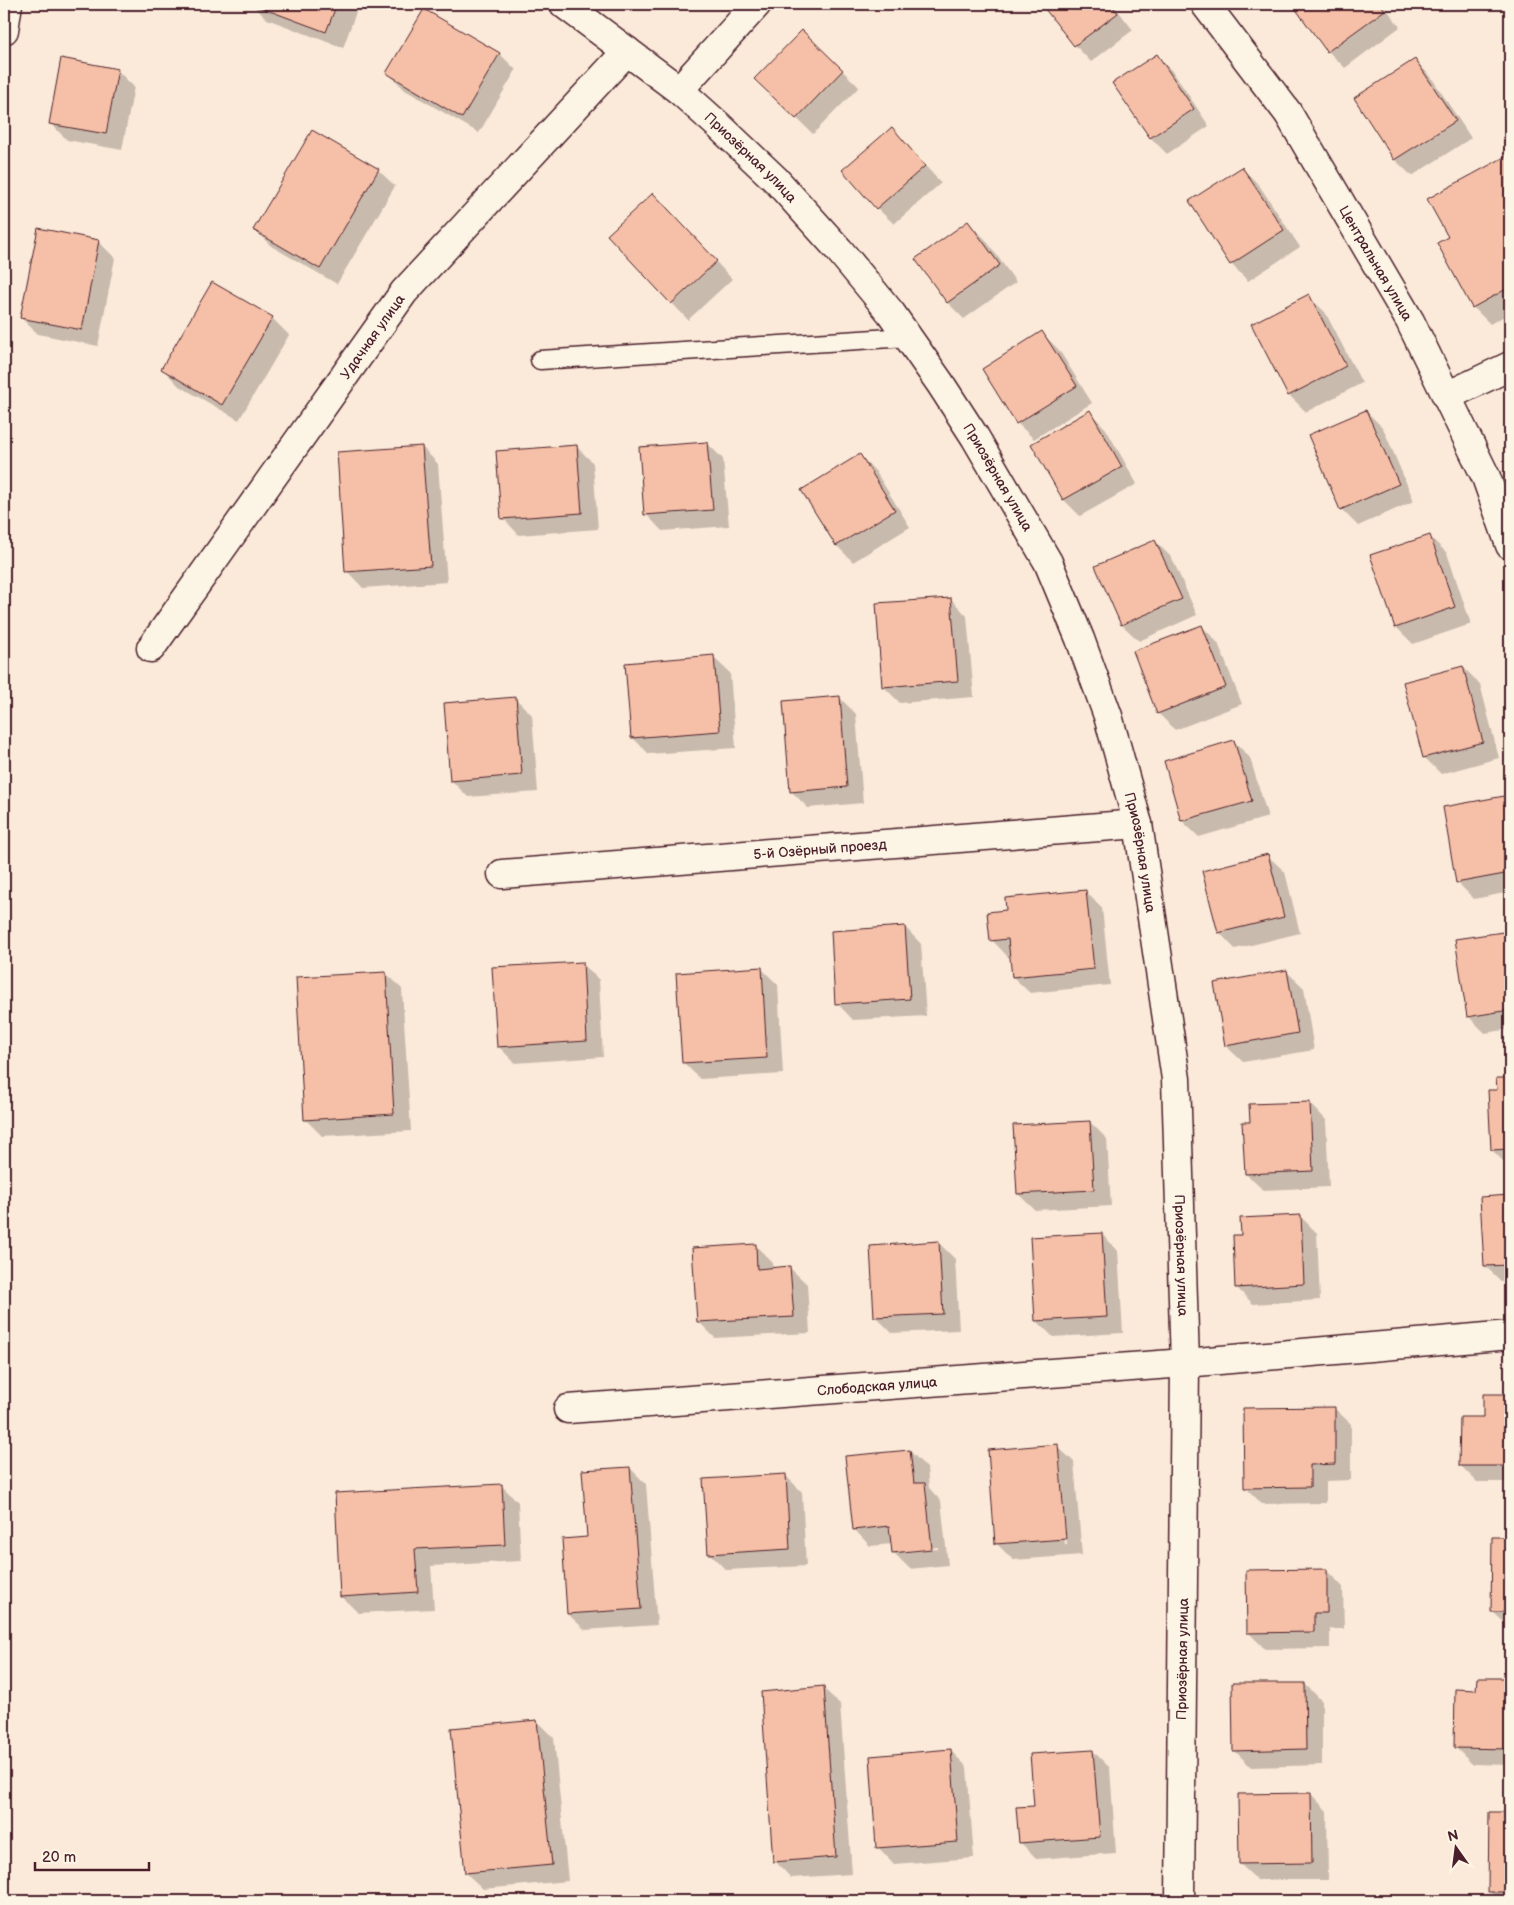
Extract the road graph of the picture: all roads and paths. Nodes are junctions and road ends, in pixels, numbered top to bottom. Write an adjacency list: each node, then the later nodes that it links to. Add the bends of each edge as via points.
1 (8, 4): 5 (street)
2 (564, 4): 6 (street, Приозёрная улица)
3 (757, 4): 7 (street)
4 (1205, 4): 11 (street, Центральная улица, via 1288,113 1410,322)
5 (4, 30)
6 (627, 50): 7 (street, Приозёрная улица); 13 (street, Удачная улица, via 404,292)
7 (679, 90): 8 (street, Приозёрная улица, via 776,180 839,250)
8 (907, 337): 9 (lane); 14 (street, Приозёрная улица, via 975,437 1048,562 1108,716)
9 (540, 360)
10 (1510, 366): 11 (street)
11 (1447, 396): 12 (street, Центральная улица, via 1486,477)
12 (1510, 545)
13 (152, 648)
14 (1138, 824): 15 (street, 5-й Озёрный проезд); 17 (street, Приозёрная улица, via 1176,1079)
15 (502, 874)
16 (1510, 1335): 17 (street, Слободская улица)
17 (1185, 1362): 18 (street, Слободская улица); 19 (street, Приозёрная улица)
18 (568, 1409)
19 (1180, 1901)

